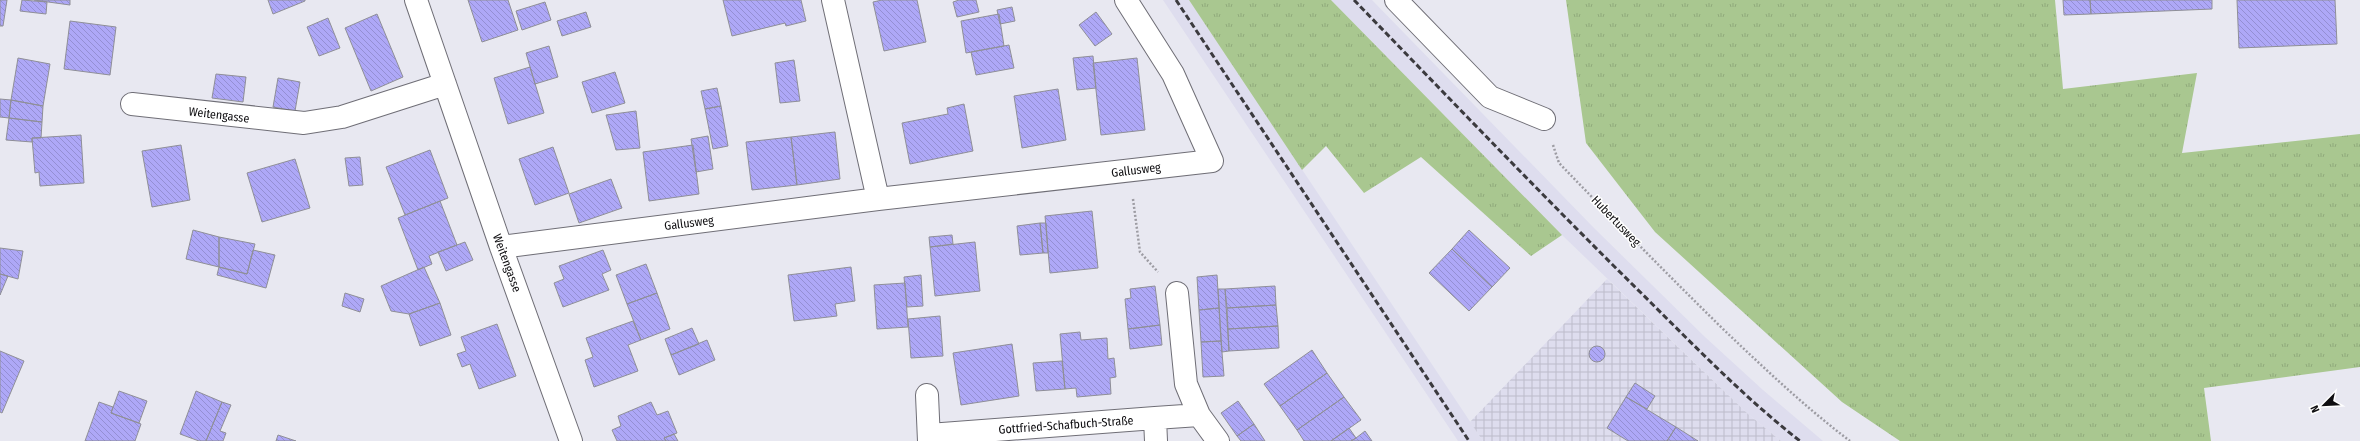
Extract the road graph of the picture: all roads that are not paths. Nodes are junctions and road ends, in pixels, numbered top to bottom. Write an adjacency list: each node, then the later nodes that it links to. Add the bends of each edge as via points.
1 (416, 0): 5 (street, Weitengasse)
2 (833, 0): 8 (street)
3 (1126, 0): 8 (street, Gallusweg, via 1172,74 1212,161)
4 (1396, 0): 7 (street, via 1490,97)
5 (445, 84): 6 (street, Weitengasse, via 342,117 304,123); 9 (street, Weitengasse)
6 (132, 104)
7 (1544, 119)
8 (878, 199): 9 (street, Gallusweg)
9 (500, 247): 15 (street, Weitengasse)
10 (1177, 293): 12 (street, via 1186,384)
11 (927, 395): 14 (street, Gottfried-Schafbuch-Straße)
12 (1199, 415): 13 (street, Gottfried-Schafbuch-Straße); 17 (street)
13 (1155, 418): 14 (street, Gottfried-Schafbuch-Straße); 16 (street)
14 (929, 438)
15 (571, 441)
16 (1156, 441)
17 (1218, 441)

